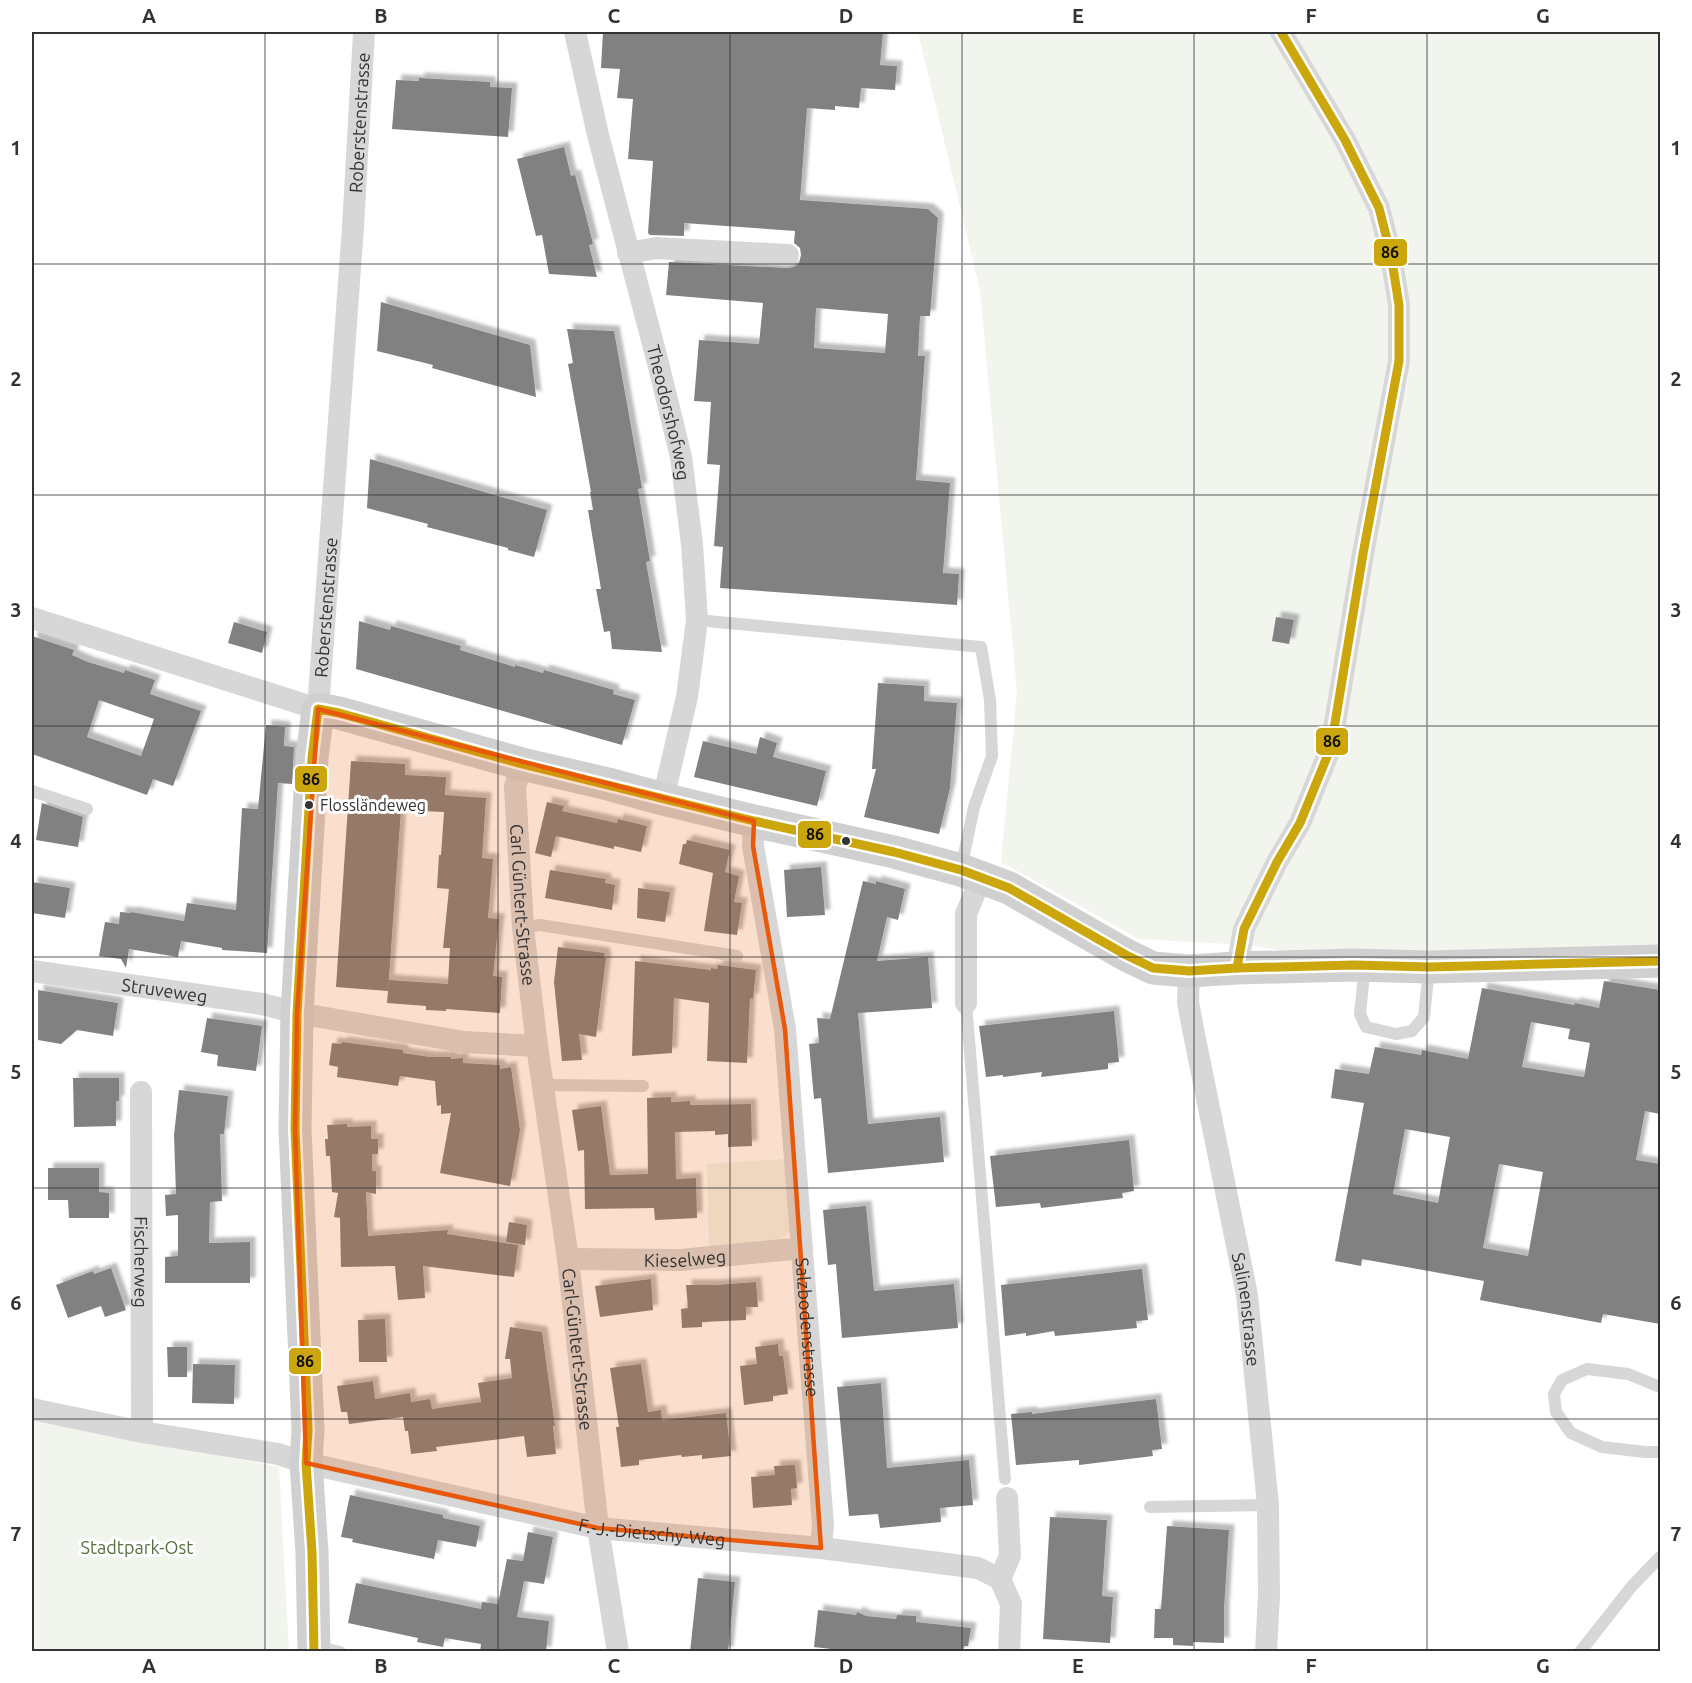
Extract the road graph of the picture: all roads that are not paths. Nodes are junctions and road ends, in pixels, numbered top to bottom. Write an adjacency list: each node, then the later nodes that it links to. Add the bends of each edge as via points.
1 (364, 32): 8 (street, Roberstenstrasse)
2 (574, 32): 4 (street, Theodorshofweg)
3 (1281, 32): 20 (street, via 1345,140 1379,208 1399,305 1399,361 1331,747 1300,822 1244,929)
4 (628, 253): 5 (street, via 656,248); 7 (street, Theodorshofweg, via 681,457)
5 (788, 255)
6 (32, 618): 8 (street)
7 (698, 620): 11 (street, Theodorshofweg, via 687,697); 14 (lane, via 981,647 990,700 992,756 974,807)
8 (318, 709): 9 (street); 24 (street, Roberstenstrasse)
9 (522, 764): 11 (street); 15 (street, Carl Güntert-Strasse, via 515,787)
10 (32, 791): 12 (lane)
11 (663, 799): 13 (street)
12 (87, 809)
13 (754, 821): 14 (street, via 894,852); 29 (street, Salzbodenstrasse, via 753,846 785,1029)
14 (971, 874): 22 (street, via 1009,888 1153,968); 23 (street, via 966,914)
15 (523, 928): 16 (lane, via 540,925); 25 (street, Carl Güntert-Strasse)
16 (737, 956)
17 (1660, 961): 19 (street)
18 (1365, 965): 19 (street); 19 (lane, via 1360,1014 1366,1027 1396,1034 1412,1031 1424,1017); 20 (street)
19 (1429, 967)
20 (1238, 968): 22 (street)
21 (32, 971): 24 (street, Struveweg, via 262,1004)
22 (1189, 971): 37 (street, Salinenstrasse, via 1188,1002 1247,1295)
23 (966, 1003): 36 (lane)
24 (297, 1013): 25 (street, Struveweg, via 464,1042); 35 (street, Roberstenstrasse, via 295,1129 308,1430)
25 (537, 1046): 26 (street, Carl-Güntert-Strasse)
26 (542, 1085): 27 (lane); 30 (street, Carl-Güntert-Strasse)
27 (643, 1086)
28 (141, 1092): 33 (street, Fischerweg)
29 (802, 1248): 30 (street, Kieselweg, via 681,1260); 40 (street, Salzbodenstrasse, via 823,1525)
30 (568, 1259): 39 (street, Carl-Güntert-Strasse)
31 (1660, 1387): 34 (lane, via 1628,1374 1587,1369 1562,1380 1554,1394 1556,1412 1571,1433 1602,1447)
32 (32, 1409): 33 (street)
33 (142, 1432): 35 (street, via 278,1454)
34 (1660, 1452)
35 (306, 1463): 39 (street, F.-J.-Dietschy-Weg); 43 (street, Roberstenstrasse)
36 (1006, 1489): 42 (street, via 1010,1556)
37 (1268, 1506): 38 (lane); 46 (street, Salinenstrasse)
38 (1150, 1507)
39 (598, 1528): 40 (street, F.-J.-Dietschy-Weg); 44 (street, Carl-Güntert-Strasse)
40 (821, 1548): 42 (street, F.-J.-Dietschy-Weg, via 978,1568)
41 (1660, 1557): 47 (lane)
42 (999, 1579): 45 (street, via 1011,1604)
43 (323, 1650)
44 (618, 1652)
45 (1009, 1652)
46 (1266, 1652)
47 (1580, 1652)

